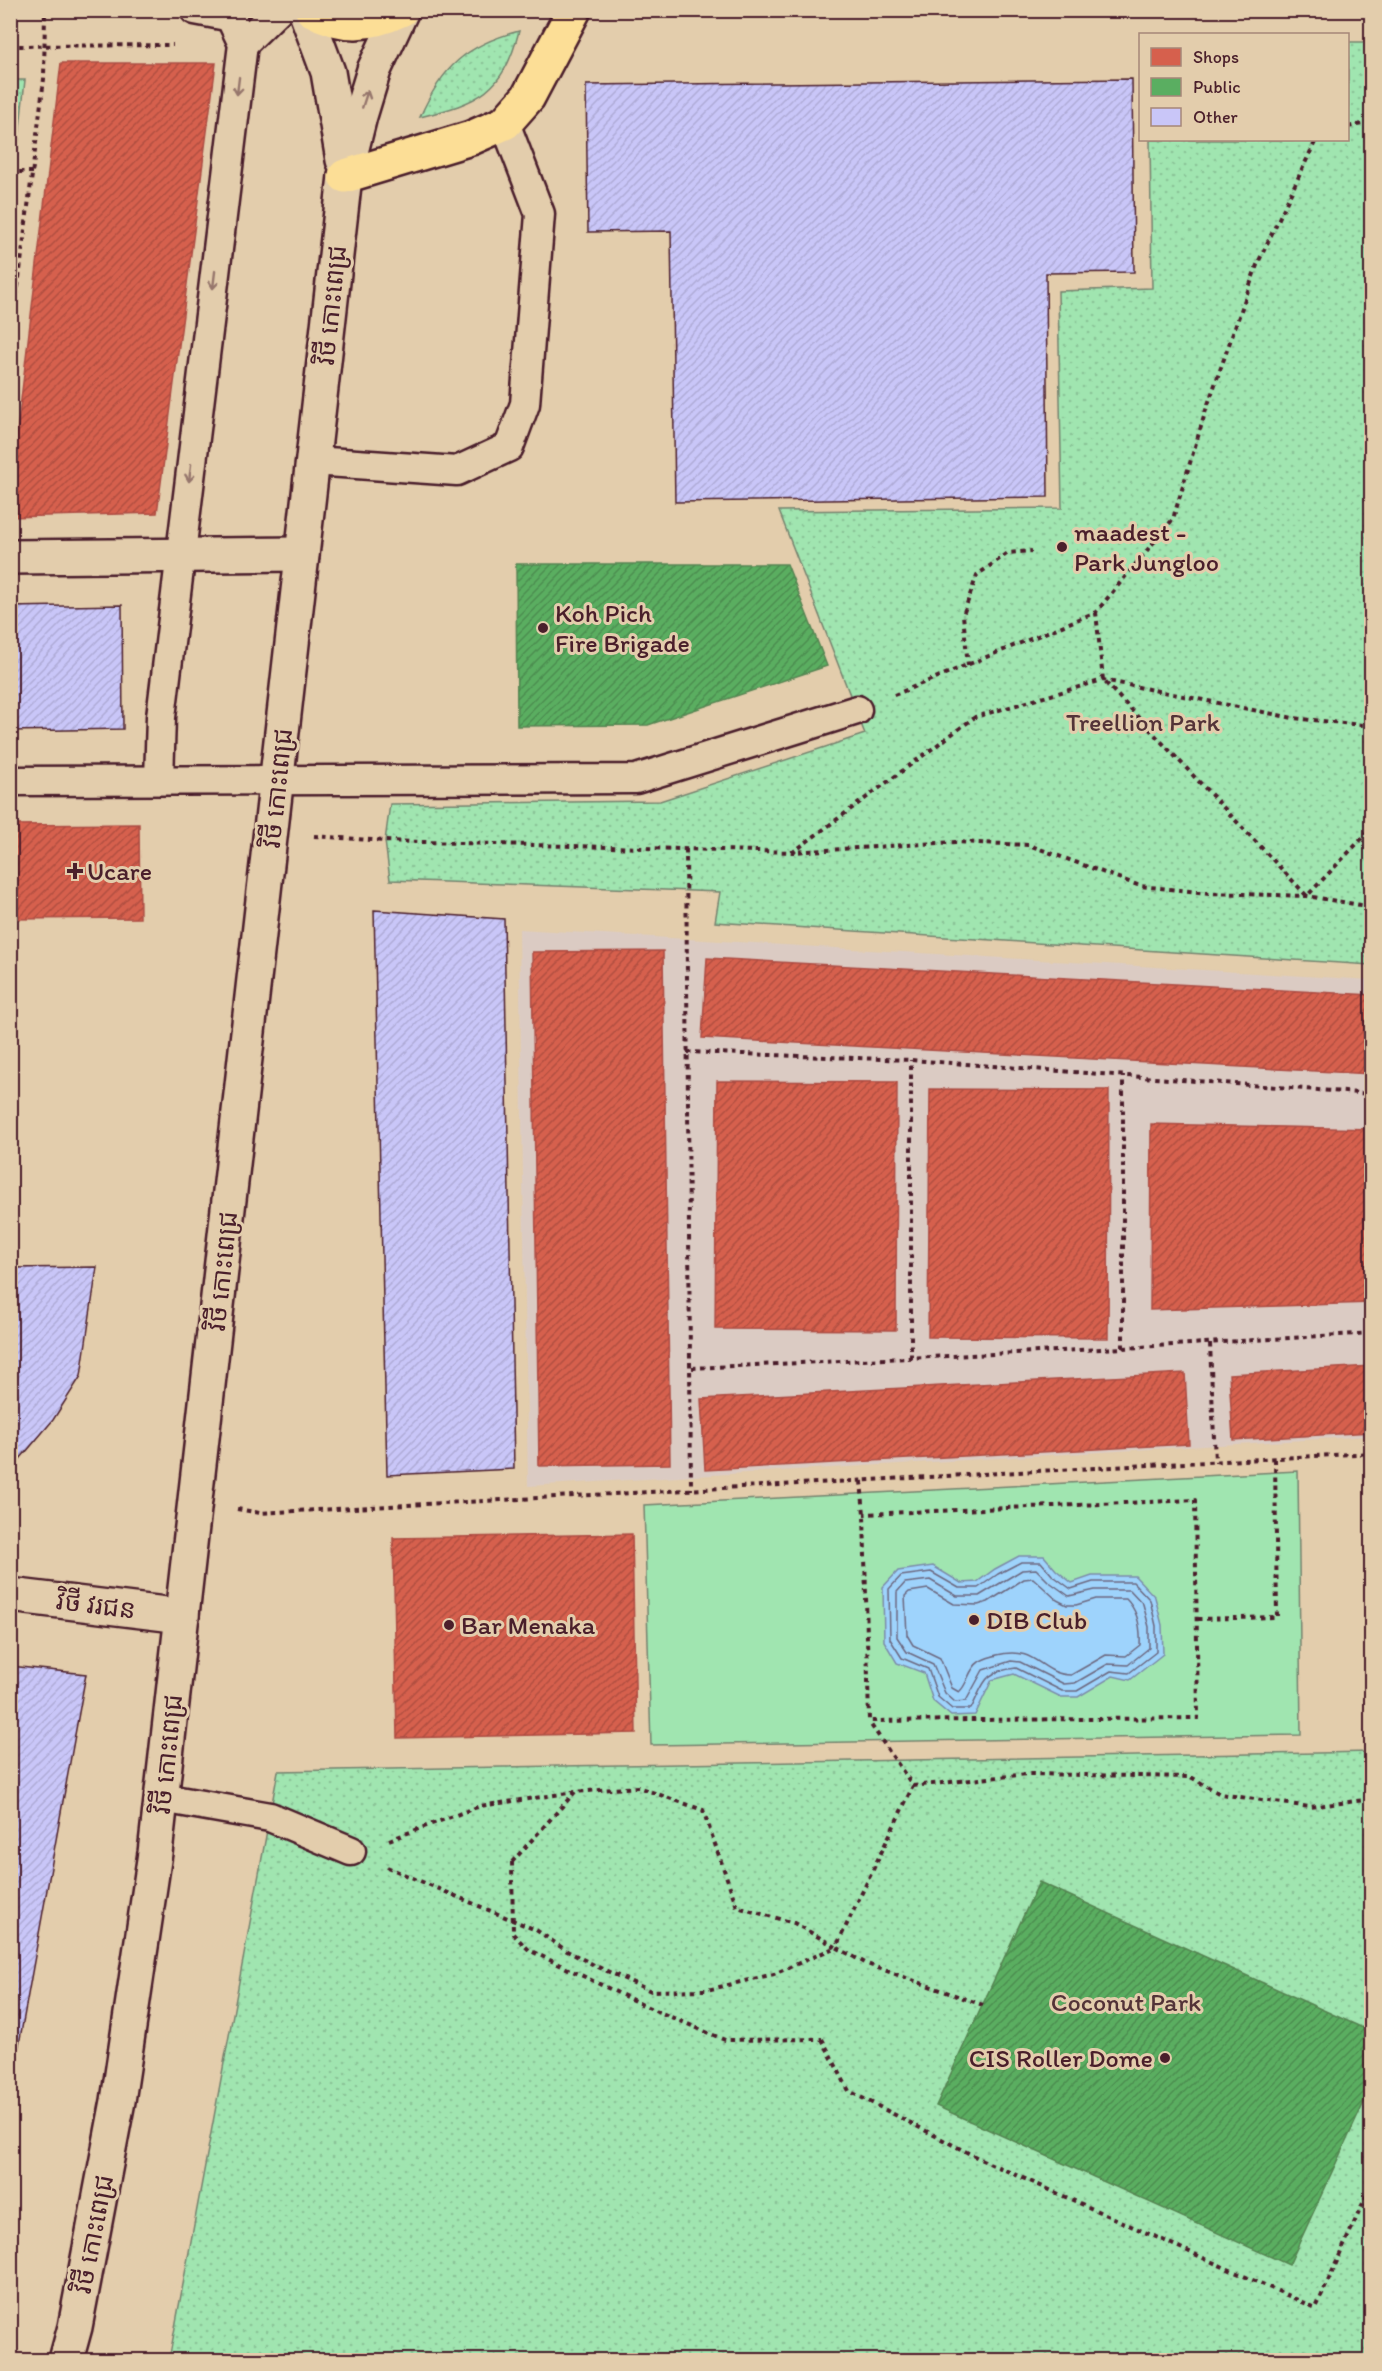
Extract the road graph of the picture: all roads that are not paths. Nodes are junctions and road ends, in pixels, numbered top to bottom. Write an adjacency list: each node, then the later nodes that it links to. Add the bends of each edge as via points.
1 (195, 10): 7 (lane)
2 (278, 10): 8 (lane)
3 (305, 10): 10 (main road, វិថី កោះពេជ្រ, via 328,72)
4 (312, 10): 5 (main road, via 342,22 360,23)
5 (402, 10): 10 (main road, វិថី កោះពេជ្រ, one-way to 5, via 374,70)
6 (574, 10): 9 (main road, via 528,97)
7 (230, 14): 8 (lane)
8 (243, 45): 12 (lane, one-way to 12)
9 (505, 123): 10 (main road, via 471,138); 11 (lane, via 540,214 525,404 509,447 458,471)
10 (345, 176): 11 (main road, វិថី កោះពេជ្រ)
11 (313, 461): 13 (main road, វិថី កោះពេជ្រ)
12 (180, 554): 13 (main road); 14 (main road); 16 (lane, via 161,717)
13 (302, 554): 18 (main road, វិថី កោះពេជ្រ)
14 (10, 557)
15 (857, 710): 18 (lane, via 636,779)
16 (159, 780): 17 (lane); 18 (lane)
17 (10, 781)
18 (277, 781): 20 (main road, វិថី កោះពេជ្រ)
19 (10, 1595): 20 (main road, វិថី វរជន)
20 (182, 1616): 21 (main road, វិថី កោះពេជ្រ)
21 (162, 1798): 22 (lane, via 270,1817); 23 (main road, វិថី កោះពេជ្រ, via 118,2101)
22 (351, 1851)
23 (66, 2361)

